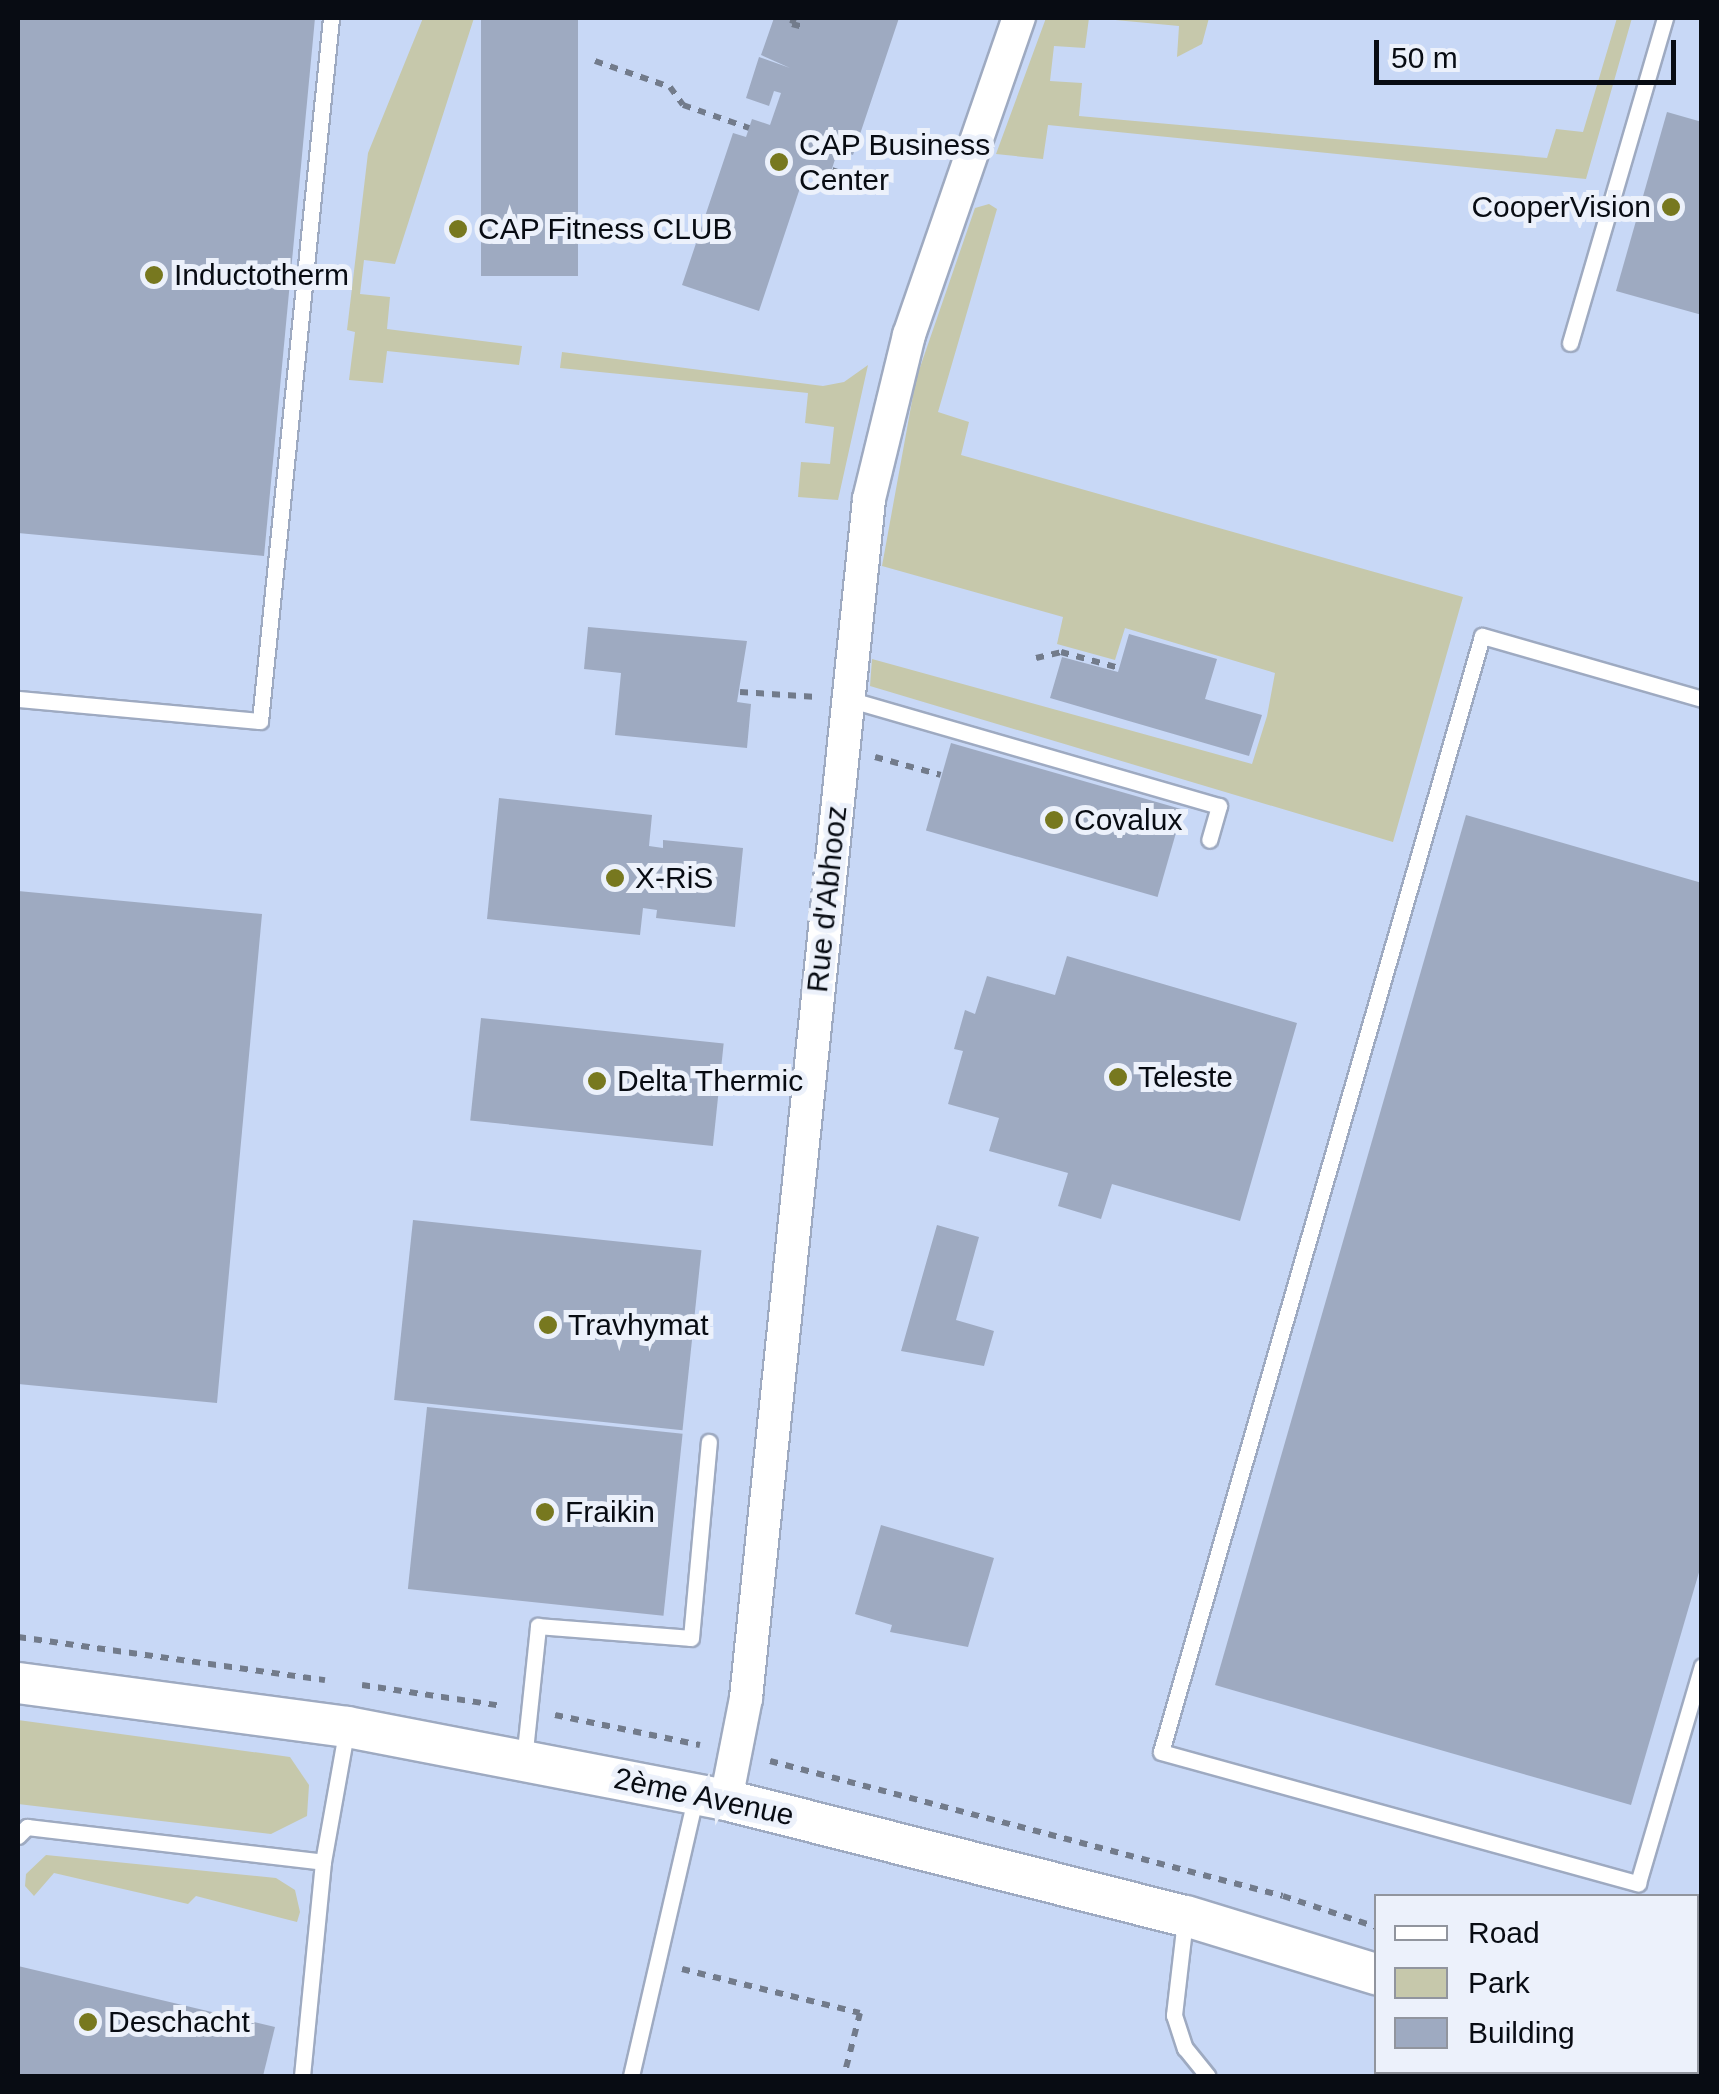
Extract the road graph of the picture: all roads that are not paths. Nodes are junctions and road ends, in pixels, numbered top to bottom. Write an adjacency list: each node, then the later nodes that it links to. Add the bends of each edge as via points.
1 (331, 18): 5 (lane, via 260,721)
2 (1019, 18): 6 (street, Rue d'Abhooz, via 885,420)
3 (1665, 18): 4 (lane)
4 (1570, 343)
5 (18, 699)
6 (848, 699): 8 (lane, via 1219,806); 14 (street, Rue d'Abhooz, via 746,1698)
7 (1702, 699): 10 (lane, via 1482,636 1161,1752 1638,1883)
8 (1209, 840)
9 (709, 1442): 13 (lane, via 691,1638 538,1626)
10 (1702, 1666)
11 (18, 1683): 12 (street, 2ème Avenue)
12 (346, 1727): 13 (street, 2ème Avenue); 16 (lane)
13 (524, 1760): 14 (street, 2ème Avenue)
14 (711, 1797): 17 (street, 2ème Avenue); 20 (lane, via 657,1963)
15 (18, 1836): 16 (lane, via 28,1827)
16 (323, 1862): 19 (lane)
17 (1186, 1916): 18 (street, 2ème Avenue); 21 (lane, via 1174,2016 1185,2048)
18 (1374, 1973)
19 (302, 2076)
20 (631, 2076)
21 (1208, 2076)

